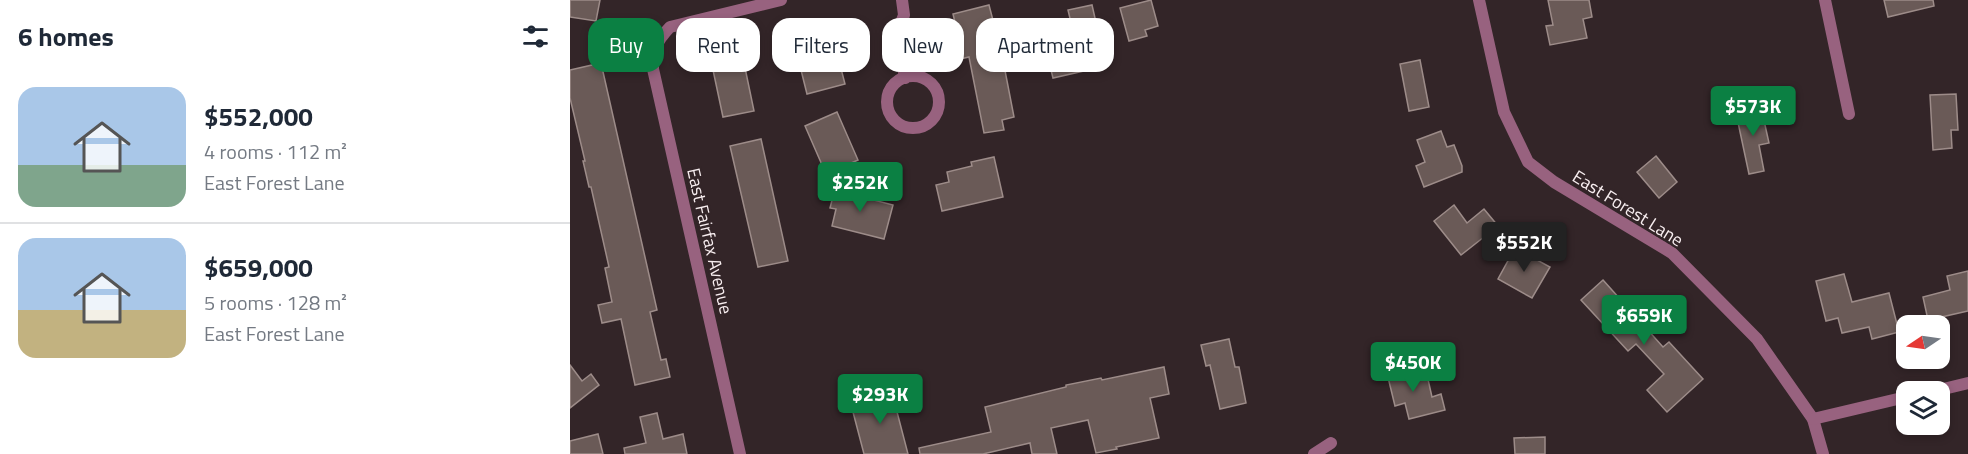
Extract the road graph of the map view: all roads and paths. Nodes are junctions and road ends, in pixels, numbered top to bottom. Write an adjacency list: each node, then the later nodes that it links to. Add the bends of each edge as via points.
1 (781, 0): 12 (street, East Fairfax Avenue, via 670,27 653,52 653,69)
2 (902, 0): 5 (street, via 904,15 897,34)
3 (1479, 0): 10 (street, East Forest Lane, via 1504,112 1528,162 1554,182 1672,253 1757,339)
4 (1825, 0): 6 (street)
5 (904, 78): 5 (street, via 890,92 888,108 896,121 918,128 936,114 938,97 924,79)
6 (1849, 114)
7 (1968, 383): 8 (street)
8 (1950, 387)
9 (1896, 399): 10 (street)
10 (1813, 419): 14 (street, East Forest Lane)
11 (1331, 443): 13 (street)
12 (740, 454)
13 (1314, 454)
14 (1822, 454)

